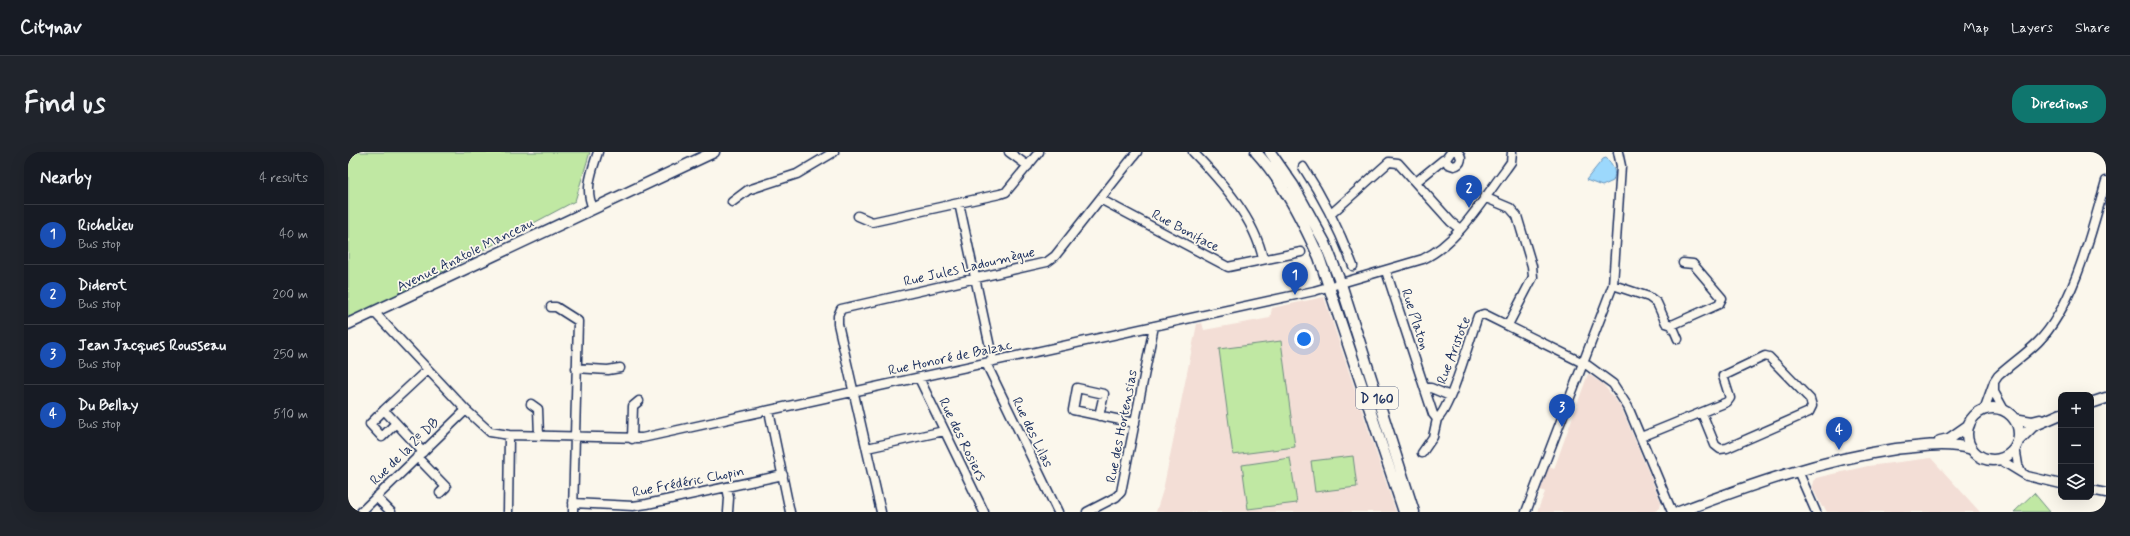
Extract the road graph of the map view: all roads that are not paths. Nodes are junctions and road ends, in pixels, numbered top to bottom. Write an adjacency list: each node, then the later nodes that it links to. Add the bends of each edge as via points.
1 (598, 152): 22 (street, via 588,186)
2 (714, 152): 22 (main road, Avenue Anatole Manceau)
3 (834, 152): 20 (street, via 797,174 748,190)
4 (1008, 152): 14 (street)
5 (1039, 152): 14 (street)
6 (1137, 152): 19 (street, Rue Jules Ladoumègue)
7 (1193, 152): 27 (street, via 1225,188 1246,219 1260,243)
8 (1256, 152): 34 (main road, D 160, via 1285,190 1304,224)
9 (1270, 152): 32 (main road, D 160, via 1311,215)
10 (1457, 152): 13 (street, via 1461,158 1459,164 1450,165)
11 (1512, 152): 18 (street, Rue Honoré de Balzac, via 1511,162)
12 (1618, 152): 33 (street, via 1621,166)
13 (1448, 156): 17 (street)
14 (1028, 166): 21 (street, via 1006,192)
15 (1303, 167): 23 (street)
16 (2106, 181): 48 (street, via 2072,288 2038,342)
17 (1416, 182): 23 (street, via 1398,163 1389,162); 25 (street, via 1451,222)
18 (1484, 197): 25 (street, Rue Honoré de Balzac); 38 (street, via 1510,208 1516,216 1532,266 1533,276)
19 (1100, 199): 27 (street, Rue Boniface, via 1228,267); 31 (street, Rue Jules Ladoumègue, via 1055,256 1047,262)
20 (732, 202)
21 (959, 203): 24 (street, via 872,222); 31 (street, Rue des Lilas)
22 (593, 208): 36 (main road, Avenue Anatole Manceau)
23 (1331, 214): 29 (street)
24 (858, 216)
25 (1460, 228): 30 (street, Rue Honoré de Balzac, via 1436,253)
26 (1301, 252): 27 (street, Rue Boniface)
27 (1263, 259)
28 (1683, 263): 39 (street, via 1693,264 1722,298 1719,304)
29 (1353, 266)
30 (1386, 271): 32 (street, Rue Honoré de Balzac); 49 (street, Rue Platon)
31 (976, 278): 42 (street, Rue des Lilas); 50 (street, Rue Jules Ladoumègue, via 841,309 838,324)
32 (1341, 284): 34 (street, Rue Honoré de Balzac); 104 (main road, D 160)
33 (1613, 285): 39 (street, via 1649,297 1657,303 1666,323); 43 (street)
34 (1330, 287): 40 (street, Rue Honoré de Balzac); 103 (main road, D 160)
35 (551, 307): 44 (street, via 556,307 578,321)
36 (374, 312): 37 (main road, Avenue Anatole Manceau); 46 (street, Rue Honoré de Balzac)
37 (348, 324)
38 (1508, 325): 43 (street, Rue Aristote); 51 (street, Rue Aristote, via 1484,314 1478,316)
39 (1672, 325): 41 (street)
40 (1154, 326): 42 (street, Rue Honoré de Balzac); 68 (street, Rue des Hortensias)
41 (1678, 339)
42 (990, 362): 47 (street, Rue Honoré de Balzac); 101 (street, Rue des Lilas)
43 (1583, 363): 74 (street, Rue Aristote, via 1598,372 1621,394); 105 (street)
44 (576, 368): 45 (street); 73 (street)
45 (620, 368)
46 (427, 370): 56 (street); 57 (street, Rue Honoré de Balzac)
47 (919, 378): 50 (street, Rue Honoré de Balzac); 70 (street, Rue des Rosiers)
48 (1994, 382): 58 (street); 59 (street, via 1994,392)
49 (1425, 388): 51 (street); 64 (street, Rue Platon)
50 (854, 392): 60 (street, Rue Honoré de Balzac); 78 (street)
51 (1450, 396): 64 (street, Rue Aristote, via 1442,415)
52 (2106, 398): 54 (main road)
53 (638, 401): 75 (street, via 633,406)
54 (2094, 402)
55 (531, 404): 72 (street, via 538,409)
56 (384, 410): 67 (street); 67 (street, via 370,424 382,437)
57 (466, 410): 71 (street, Rue Honoré de Balzac, via 490,432); 81 (street, Rue de la 2ᵉ DB)
58 (1984, 410): 59 (main road); 69 (main road, via 1977,414)
59 (2004, 410): 65 (main road)
60 (769, 411): 75 (street, Rue Honoré de Balzac); 85 (street)
61 (1702, 413): 61 (street, via 1727,402 1730,398 1723,376 1765,356 1769,357 1810,399 1812,406 1808,412 1720,449 1715,445); 74 (street)
62 (2058, 415): 66 (main road)
63 (1099, 416): 68 (street)
64 (1437, 419): 80 (street, Rue Aristote, via 1434,437)
65 (2014, 419): 66 (main road, via 2032,422); 76 (main road, via 2019,433)
66 (2046, 419): 76 (main road, via 2033,426)
67 (396, 423): 81 (street)
68 (1135, 423): 102 (street, Rue des Hortensias, via 1121,492)
69 (1969, 425): 77 (main road, via 1949,439); 79 (main road, via 1968,438)
70 (944, 431): 78 (street); 100 (street, Rue des Rosiers)
71 (509, 435): 72 (street, Rue Honoré de Balzac); 95 (street)
72 (539, 436): 73 (street, Rue Honoré de Balzac)
73 (574, 437): 75 (street, Rue Honoré de Balzac); 92 (street)
74 (1641, 438): 106 (street, Rue Aristote)
75 (632, 439)
76 (2017, 444): 82 (main road, via 2005,457); 84 (street, via 2018,465)
77 (1921, 446): 79 (main road, via 1951,445); 83 (main road, via 1865,455)
78 (867, 448): 99 (street)
79 (1972, 449): 82 (main road, via 1984,458)
80 (1422, 453)
81 (420, 454): 90 (street, via 446,487); 91 (street, Rue de la 2ᵉ DB)
82 (1999, 459): 84 (street)
83 (1798, 471): 107 (main road); 108 (street)
84 (2022, 473): 86 (street)
85 (783, 475): 87 (street, Rue Frédéric Chopin); 98 (street)
86 (2058, 483)
87 (727, 487): 92 (street, Rue Frédéric Chopin, via 633,506); 97 (street)
88 (2094, 490): 89 (street)
89 (2106, 492)
90 (440, 493)
91 (376, 497): 93 (street, Rue de la 2ᵉ DB); 94 (street)
92 (573, 503): 96 (street)
93 (360, 512)
94 (391, 512)
95 (508, 512)
96 (573, 512)
97 (728, 512)
98 (790, 512)
99 (881, 512)
100 (984, 512)
101 (1058, 512)
102 (1087, 512)
103 (1404, 512)
104 (1414, 512)
105 (1526, 512)
106 (1672, 512)
107 (1679, 512)
108 (1816, 512)

